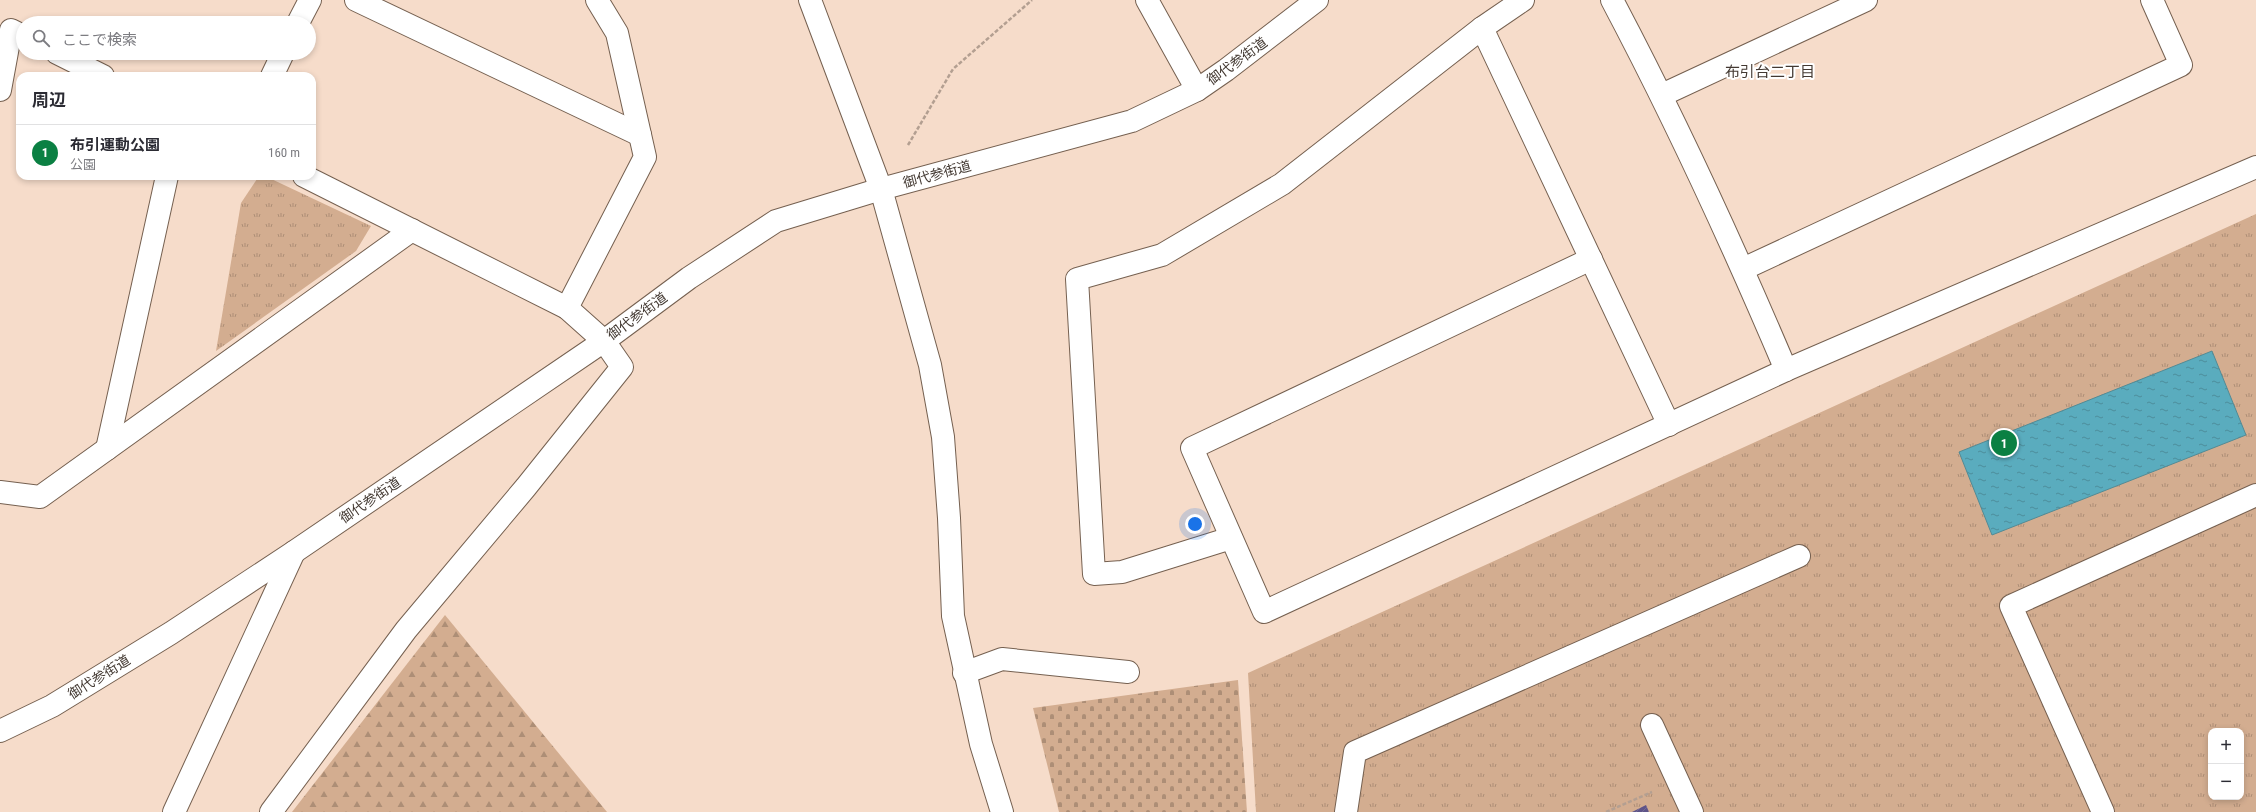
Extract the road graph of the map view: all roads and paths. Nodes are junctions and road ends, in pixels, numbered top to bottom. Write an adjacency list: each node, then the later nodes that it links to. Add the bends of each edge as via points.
1 (310, 0): 12 (street)
2 (356, 0): 22 (street)
3 (597, 0): 22 (street, via 617,33)
4 (810, 0): 27 (street)
5 (1032, 0): 23 (path, via 953,69)
6 (1147, 0): 20 (street)
7 (1317, 0): 20 (street, 御代参街道)
8 (1523, 0): 13 (street)
9 (1612, 0): 21 (street)
10 (1866, 0): 21 (street)
11 (2152, 0): 30 (street, via 2181,66)
12 (302, 16)
13 (1482, 28): 29 (street); 38 (street, via 1282,184 1162,255 1077,279 1094,574 1122,572)
14 (16, 32): 19 (street, via 11,30)
15 (71, 60): 17 (street)
16 (280, 60): 18 (street)
17 (95, 72)
18 (274, 72)
19 (0, 90)
20 (1197, 90): 27 (street, 御代参街道, via 1132,121)
21 (1662, 95): 30 (street)
22 (640, 135): 31 (street, via 645,156)
23 (908, 145)
24 (2256, 167): 33 (street)
25 (166, 180): 35 (street)
26 (312, 180): 28 (street)
27 (881, 189): 32 (street, 御代参街道, via 776,221 689,278); 42 (street, via 930,365 942,430 953,616)
28 (412, 230): 31 (street); 35 (street)
29 (1591, 259): 34 (street); 38 (street, via 1192,448)
30 (1743, 270): 33 (street)
31 (566, 308): 32 (street)
32 (604, 341): 39 (street, 御代参街道); 47 (street, via 622,367 406,630)
33 (1786, 370): 34 (street)
34 (1669, 425): 38 (street, via 1264,612)
35 (107, 449): 36 (street, via 40,497)
36 (0, 492)
37 (2256, 495): 52 (street, via 2011,606)
38 (1231, 538)
39 (294, 552): 44 (street, 御代参街道, via 171,633 52,706); 46 (street)
40 (1799, 556): 49 (street, via 1355,752)
41 (1128, 672): 42 (street, via 1002,659)
42 (964, 673): 48 (street, via 981,744)
43 (1652, 725): 45 (street)
44 (0, 731)
45 (1678, 780): 50 (path); 51 (street)
46 (174, 812)
47 (271, 812)
48 (1002, 812)
49 (1346, 812)
50 (1606, 812)
51 (1692, 812)
52 (2103, 812)

